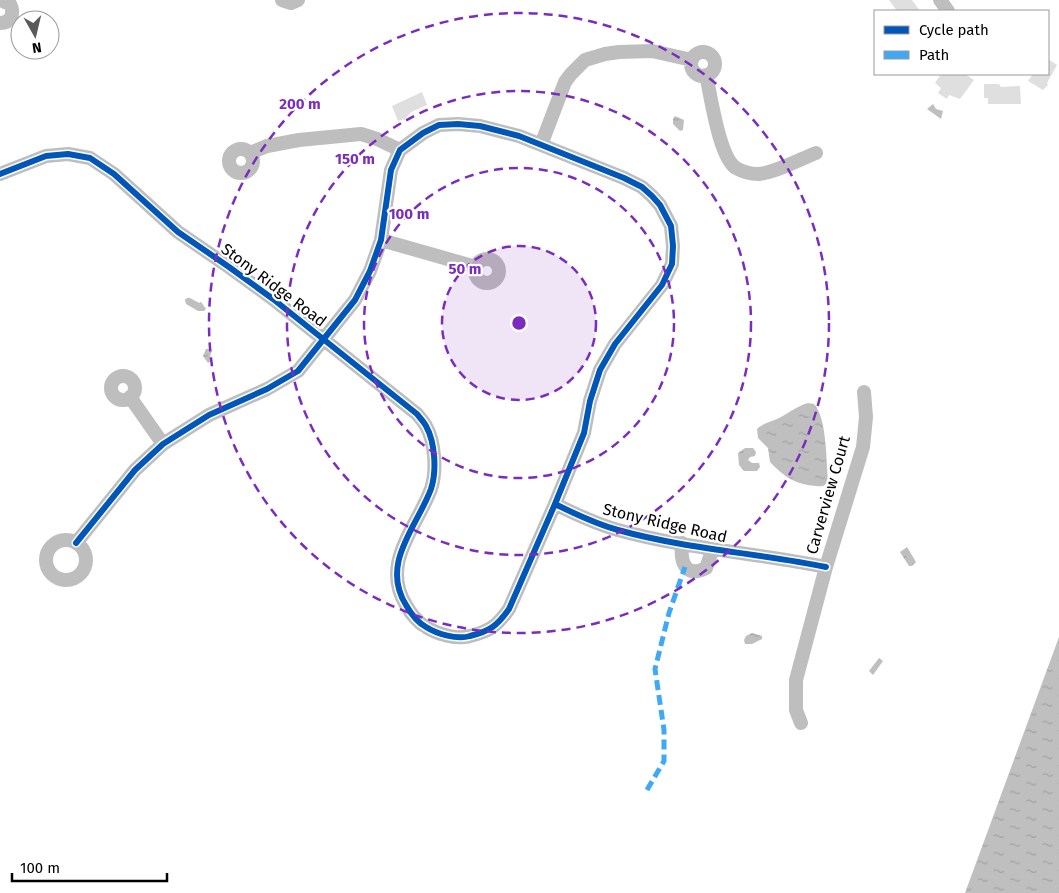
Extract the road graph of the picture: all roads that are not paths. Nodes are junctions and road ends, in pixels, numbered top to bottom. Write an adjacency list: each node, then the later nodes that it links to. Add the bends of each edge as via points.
1 (2, 0): 4 (street, via 10,4 12,15)
2 (282, 0): 3 (street, via 291,3)
3 (298, 0)
4 (0, 24)
5 (692, 60): 6 (street, via 694,70); 6 (street, via 702,52 712,56 715,67); 7 (street, via 652,51 619,52 585,60 566,82)
6 (706, 75): 10 (street, via 723,149 736,168 760,174)
7 (541, 145): 8 (street, via 480,126 458,124 439,125); 18 (street, via 642,186 660,205 672,226 673,246 672,264 662,285 615,344 600,370 584,433)
8 (400, 150): 9 (street, via 361,134 299,140); 12 (street, via 387,184)
9 (250, 153)
10 (816, 153)
11 (0, 174): 14 (street, Stony Ridge Road, via 46,156 68,154 90,158 114,174 178,232 230,266)
12 (381, 240): 13 (street); 14 (street, via 355,300)
13 (476, 268)
14 (324, 340): 17 (street, via 298,371 268,389 209,415); 18 (street, Stony Ridge Road, via 404,403 426,425 434,456 431,488 403,547 397,579 402,600 425,627 447,635 466,637 487,632 499,623 509,609)
15 (864, 392): 22 (street, Carverview Court, via 863,447)
16 (130, 397): 17 (street)
17 (163, 444): 19 (street, via 135,470)
18 (554, 504): 20 (street, Stony Ridge Road, via 617,530)
19 (76, 543)
20 (682, 543): 21 (street, Stony Ridge Road); 21 (street, Stony Ridge Road, via 682,558 690,571 699,572 706,568)
21 (711, 549): 22 (street, Stony Ridge Road)
22 (826, 566): 23 (street, Carverview Court, via 796,680 796,710)
23 (801, 723)

